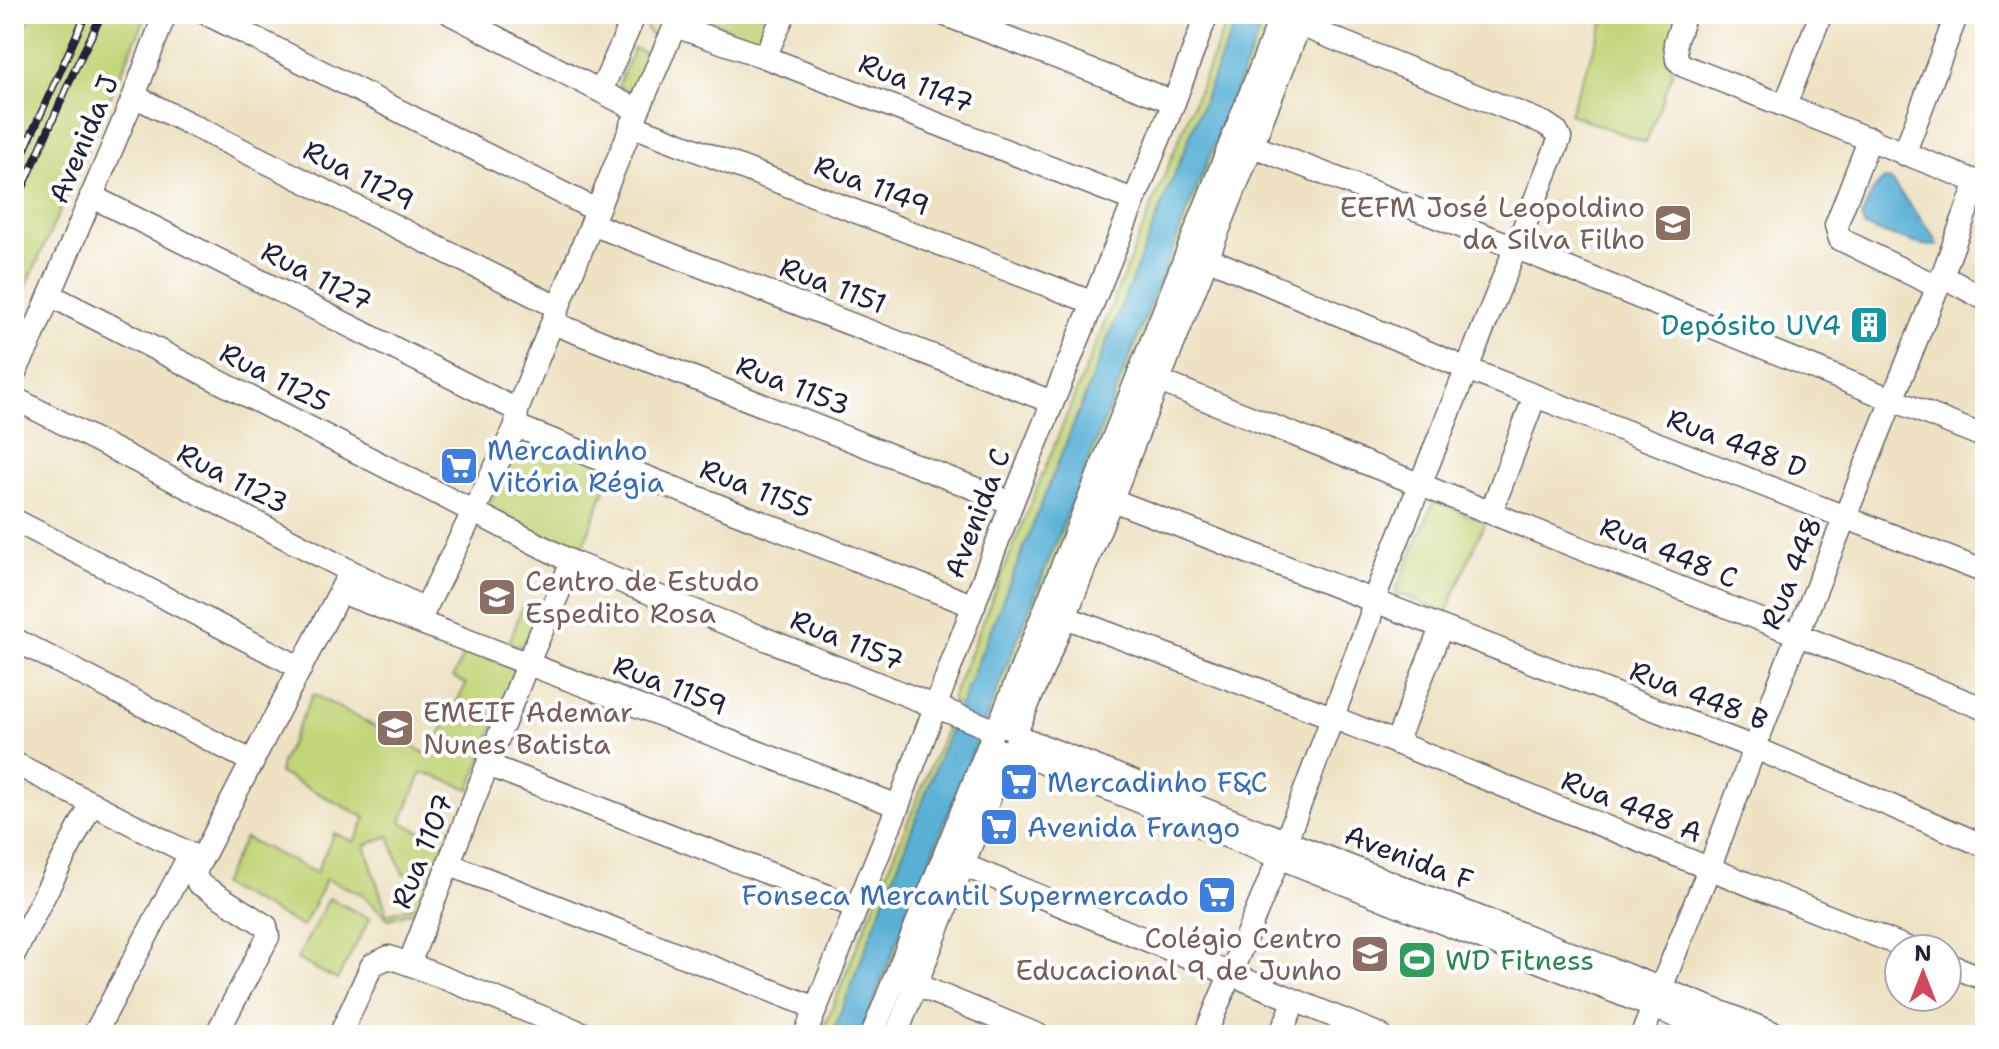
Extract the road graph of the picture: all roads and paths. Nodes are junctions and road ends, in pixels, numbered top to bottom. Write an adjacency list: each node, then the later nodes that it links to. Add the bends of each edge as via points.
1 (165, 14): 15 (street, Avenida J)
2 (207, 14): 25 (street, Rua 1151)
3 (451, 14): 14 (street, Rua 1149)
4 (635, 14): 14 (street)
5 (784, 14): 13 (street)
6 (943, 14): 16 (street)
7 (1207, 14): 16 (street, Avenida C)
8 (1685, 14): 17 (street, via 1675,43 1677,60)
9 (1821, 14): 17 (street)
10 (1957, 14): 21 (street)
11 (1295, 18): 20 (street, via 1273,89); 26 (street, via 1556,131 1560,138)
12 (673, 20): 13 (street, Rua 1147); 18 (street)
13 (765, 57): 24 (street, Rua 1147)
14 (601, 91): 18 (street, Rua 1149)
15 (134, 96): 23 (street, Avenida J); 32 (street, Rua 1129)
16 (1174, 102): 24 (street, Avenida C)
17 (1785, 105): 19 (street)
18 (634, 117): 25 (street); 31 (street, Rua 1149)
19 (1870, 138): 21 (street); 28 (street, via 1836,225 1840,239)
20 (1243, 141): 26 (street); 27 (street); 35 (street)
21 (1904, 154): 22 (street)
22 (1981, 184): 28 (street, Rua 448)
23 (91, 196): 29 (street, Avenida J); 40 (street, Rua 1127)
24 (1133, 200): 31 (street, Avenida C)
25 (594, 217): 32 (street); 39 (street, Rua 1151)
26 (1517, 248): 33 (street); 38 (street)
27 (1207, 258): 33 (street, Rua 448 D); 35 (street)
28 (1940, 281): 30 (street); 38 (street, Rua 448)
29 (50, 295): 34 (street, Avenida J); 46 (street, Rua 1125)
30 (1985, 299)
31 (1091, 302): 39 (street, Avenida C)
32 (555, 315): 40 (street); 44 (street, Rua 1153)
33 (1467, 369): 36 (street, Rua 448 D); 42 (street)
34 (14, 374)
35 (1149, 377): 42 (street, Rua 448 C); 43 (street); 64 (street)
36 (1535, 396): 45 (street); 47 (street, Rua 448 D)
37 (14, 398): 51 (street, Rua 1123)
38 (1893, 399): 41 (street); 47 (street, Rua 448)
39 (1052, 402): 44 (street, Avenida C)
40 (516, 418): 46 (street); 53 (street, Rua 1155)
41 (1985, 437)
42 (1419, 485): 45 (street, Rua 448 C); 52 (street)
43 (1110, 499): 52 (street, Rua 448 B); 55 (street)
44 (1012, 503): 53 (street, Avenida C)
45 (1491, 512): 57 (street, Rua 448 C)
46 (472, 513): 49 (street, Rua 1157); 54 (street)
47 (1846, 518): 50 (street, Rua 448 D); 57 (street, Rua 448)
48 (14, 520): 60 (street)
49 (572, 562): 59 (street, Rua 1107); 62 (street, Rua 1157)
50 (1985, 572)
51 (345, 582): 54 (street, Rua 1123); 60 (street)
52 (1381, 604): 56 (street, Rua 448 B); 63 (street, via 1370,618)
53 (974, 606): 62 (street, Avenida C)
54 (422, 615): 59 (street, Rua 1159)
55 (1065, 617): 63 (street, Rua 448 A); 64 (street)
56 (1441, 628): 65 (street); 66 (street, Rua 448 B)
57 (1797, 636): 61 (street, Rua 448 C); 66 (street, Rua 448)
58 (14, 639): 67 (street)
59 (528, 662): 69 (street, Rua 1107); 71 (street, Rua 1159)
60 (301, 668): 67 (street)
61 (1985, 709)
62 (943, 710): 64 (street, Rua 1157); 71 (street, Avenida C)
63 (1332, 717): 65 (street, Rua 448 A); 73 (street)
64 (1002, 736): 73 (street, Avenida F); 76 (street); 84 (street)
65 (1396, 743): 77 (street, Rua 448 A)
66 (1755, 748): 72 (street, Rua 448 B); 77 (street, Rua 448)
67 (253, 762): 74 (street)
68 (14, 763): 70 (street)
69 (488, 765): 75 (street, Rua 1107); 78 (street)
70 (92, 803): 74 (street); 80 (street)
71 (898, 806): 78 (street, Avenida C)
72 (1985, 846)
73 (1283, 849): 83 (street); 87 (street, Avenida F)
74 (195, 858): 90 (street); 91 (street, via 198,883 268,930)
75 (448, 864): 81 (street, Rua 1107); 89 (street)
76 (963, 865): 83 (street); 86 (street)
77 (1709, 869): 79 (street, Rua 448 A); 87 (street, Rua 448)
78 (856, 907): 89 (street, Avenida C)
79 (1883, 938)
80 (14, 954)
81 (409, 964): 92 (street, via 389,957 372,965); 93 (street)
82 (1963, 970): 85 (street)
83 (1230, 975): 88 (street); 98 (street)
84 (895, 977): 86 (street); 95 (street)
85 (1985, 979)
86 (916, 985): 96 (street); 97 (street)
87 (1657, 997): 101 (street, Rua 448); 102 (street, Avenida F); 103 (street, Avenida F)
88 (1295, 1001): 99 (street); 100 (street)
89 (816, 1008): 94 (street, Avenida C)
90 (94, 1035)
91 (216, 1035)
92 (340, 1035)
93 (587, 1035)
94 (805, 1035)
95 (872, 1035)
96 (896, 1035)
97 (1038, 1035)
98 (1205, 1035)
99 (1280, 1035)
100 (1380, 1035)
101 (1642, 1035)
102 (1723, 1035)
103 (1779, 1035)

